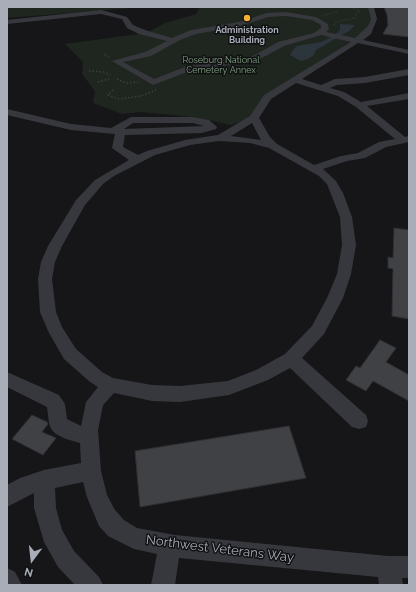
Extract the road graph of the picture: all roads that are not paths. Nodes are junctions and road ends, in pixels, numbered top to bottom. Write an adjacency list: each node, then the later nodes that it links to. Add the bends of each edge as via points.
1 (371, 7): 5 (street, via 374,23)
2 (7, 22): 4 (street, via 106,13 125,18 130,26 142,32)
3 (323, 31): 4 (street, via 324,24 314,18 293,14 267,15 240,24 199,30); 4 (street, via 285,43 255,58 185,70 153,82 116,61 148,54); 5 (street, via 336,37)
4 (173, 40)
5 (357, 41): 6 (street); 8 (street)
6 (409, 51)
7 (409, 72): 9 (street, via 335,82)
8 (296, 80): 9 (street); 13 (street, via 267,97)
9 (322, 88): 11 (street, via 341,94)
10 (409, 96): 11 (street)
11 (359, 105): 18 (street)
12 (7, 112): 16 (street, via 70,127)
13 (254, 118): 17 (street); 19 (street)
14 (7, 122): 15 (street)
15 (21, 125)
16 (117, 131): 16 (street, via 202,130 212,127 205,122 193,120 131,120); 20 (street, via 117,148)
17 (219, 138): 19 (street, via 250,140); 20 (street, via 167,147)
18 (406, 139): 21 (street, via 383,144 361,156 356,164)
19 (273, 146): 21 (street)
20 (136, 159): 24 (street, via 99,182 80,203 55,246 48,262 45,279 48,312 70,354 91,373)
21 (319, 171): 22 (street, via 337,193 346,217 349,245 344,274 328,312 318,330)
22 (291, 359): 24 (street, via 262,375 229,388 201,392 152,393); 25 (street)
23 (7, 379): 26 (street, via 53,401 56,404 58,423 63,428)
24 (110, 385): 26 (street, Northwest Veterans Way, via 95,402 91,414)
25 (359, 421)
26 (90, 436): 27 (street, Northwest Veterans Way)
27 (91, 471): 28 (street); 30 (street, Northwest Veterans Way, via 101,507 116,528 134,538)
28 (44, 480): 29 (street, via 20,488); 34 (street, via 45,508 52,534 66,559)
29 (7, 497)
30 (170, 545): 31 (street, Northwest Veterans Way); 35 (street)
31 (396, 573)
32 (7, 580): 33 (street)
33 (10, 585)
34 (91, 585)
35 (163, 585)

